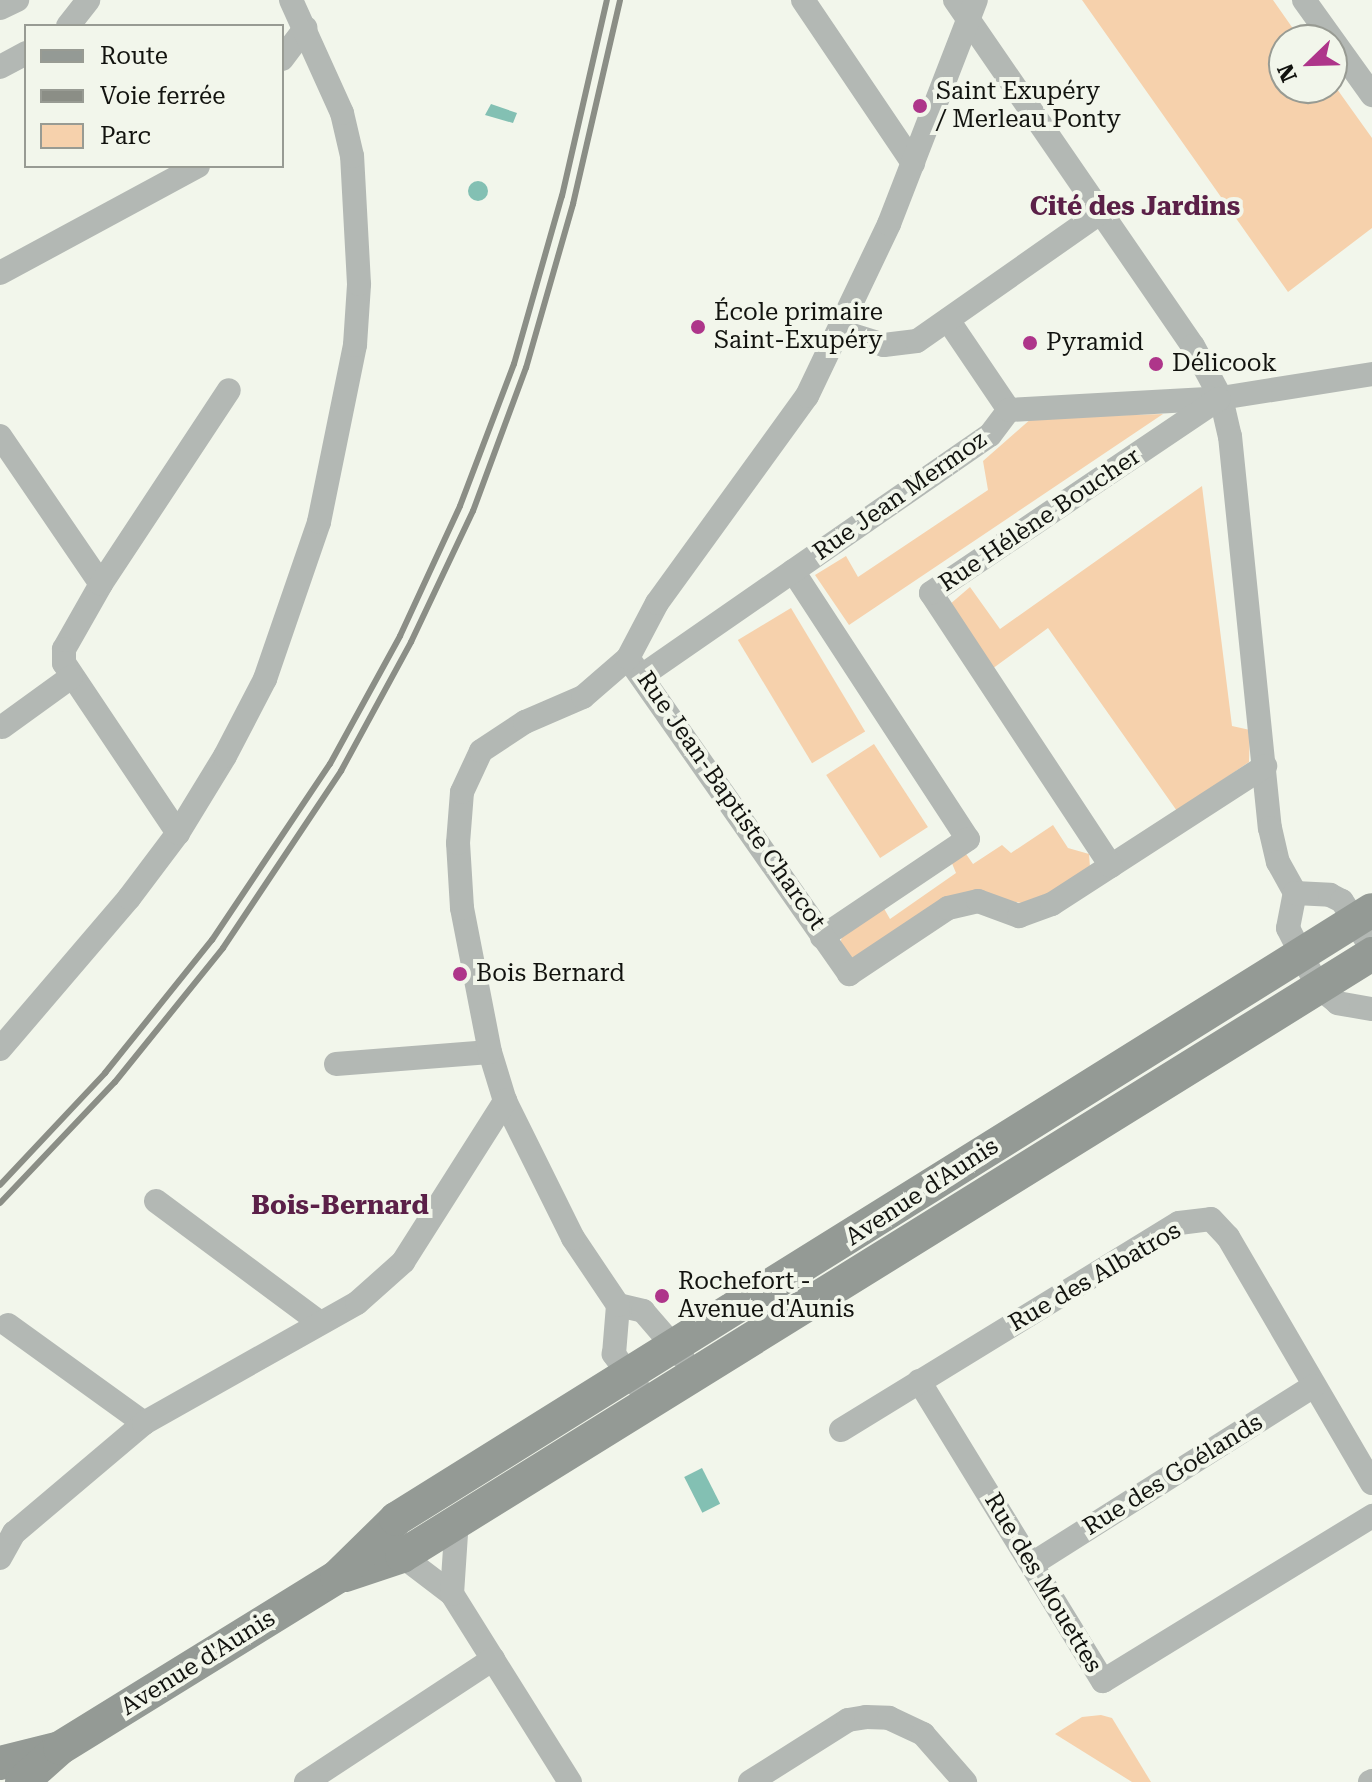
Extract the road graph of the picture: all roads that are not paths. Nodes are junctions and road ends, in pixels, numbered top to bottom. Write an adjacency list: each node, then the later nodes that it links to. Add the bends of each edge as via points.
1 (17, 0): 7 (street)
2 (88, 0): 8 (street)
3 (291, 0): 9 (street)
4 (803, 0): 14 (street)
5 (1304, 0): 13 (street)
6 (967, 6): 14 (street); 16 (street)
7 (0, 8)
8 (70, 24)
9 (305, 28): 11 (street); 31 (street, via 342,113 352,156 359,284 350,386 319,522 265,679)
10 (24, 54): 12 (street)
11 (284, 56)
12 (0, 67)
13 (1372, 95)
14 (913, 163): 19 (street)
15 (194, 168): 17 (street)
16 (1101, 212): 18 (street); 22 (street, via 1193,346)
17 (0, 273)
18 (948, 320): 19 (street, via 917,341 884,345); 23 (street)
19 (839, 331): 27 (street, via 807,396 683,566)
20 (1372, 374): 22 (street)
21 (229, 390): 26 (street)
22 (1221, 398): 23 (street); 30 (street); 32 (street, Rue Hélène Boucher, via 931,593)
23 (1009, 410): 25 (street, Rue Jean Mermoz, via 990,435)
24 (0, 436): 26 (street)
25 (793, 571): 27 (street, Rue Jean Mermoz); 35 (street, Rue Jean-Baptiste Charcot, via 968,839)
26 (101, 584): 28 (street, via 64,649)
27 (636, 666): 35 (street, Rue Jean-Baptiste Charcot); 41 (street, via 525,722 481,751 462,792 462,908)
28 (71, 677): 29 (street); 31 (street)
29 (2, 727)
30 (1265, 766): 32 (street); 33 (street, via 1278,862)
31 (178, 833): 40 (street, via 86,954)
32 (1111, 866): 35 (street, via 1052,904 1019,916 978,901 948,908 849,974)
33 (1295, 893): 34 (street, via 1330,895); 37 (street, via 1288,928)
34 (1363, 914): 36 (street); 37 (main road, Avenue d'Aunis)
35 (822, 937)
36 (1372, 951): 38 (main road, Avenue d'Aunis)
37 (1298, 954): 38 (street); 48 (main road, Avenue d'Aunis)
38 (1318, 987): 39 (street, via 1338,1003); 50 (main road, Avenue d'Aunis)
39 (1372, 1008)
40 (0, 1049)
41 (490, 1052): 42 (street); 43 (street)
42 (336, 1064)
43 (505, 1101): 45 (street, via 573,1238); 46 (street, via 403,1262 357,1303)
44 (156, 1201): 46 (street)
45 (618, 1305): 48 (street, via 643,1311); 49 (street, via 614,1354)
46 (320, 1323): 54 (street)
47 (8, 1325): 54 (street)
48 (675, 1345): 49 (main road, Avenue d'Aunis); 50 (street)
49 (628, 1373): 53 (street); 58 (main road, Avenue d'Aunis)
50 (694, 1375): 53 (main road, Avenue d'Aunis)
51 (919, 1381): 52 (street, Rue des Albatros, via 1179,1223 1211,1219 1228,1237); 55 (street, Rue des Albatros); 63 (street, Rue des Mouettes)
52 (1314, 1386): 56 (street, Rue des Albatros); 63 (street, Rue des Goélands)
53 (648, 1402): 59 (main road, Avenue d'Aunis)
54 (144, 1423): 60 (street)
55 (841, 1430)
56 (1372, 1483)
57 (1372, 1516): 63 (street, Rue des Mouettes, via 1103,1681)
58 (396, 1519): 61 (street); 64 (main road, Avenue d'Aunis)
59 (457, 1519): 61 (main road, Avenue d'Aunis); 65 (street)
60 (7, 1527): 62 (street)
61 (402, 1556): 64 (main road, Avenue d'Aunis); 65 (street)
62 (0, 1558)
63 (1032, 1564)
64 (337, 1577): 67 (main road, Avenue d'Aunis)
65 (452, 1594): 66 (street)
66 (493, 1659): 72 (street); 73 (street)
67 (60, 1748): 68 (main road, Avenue d'Aunis); 71 (main road, Avenue d'Aunis)
68 (0, 1763)
69 (0, 1777): 70 (main road)
70 (4, 1782)
71 (22, 1782)
72 (306, 1782)
73 (570, 1782)
74 (750, 1782): 75 (street, via 848,1720 866,1717 889,1718 923,1734)
75 (965, 1782)

